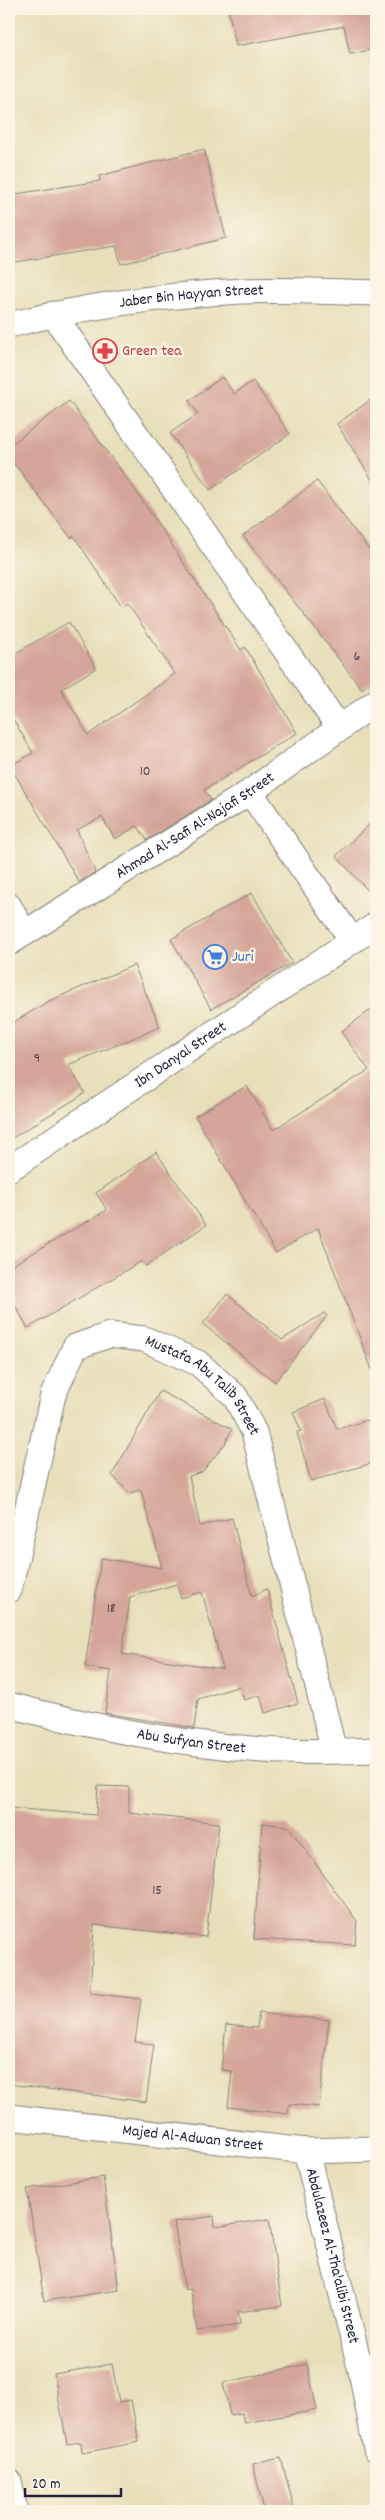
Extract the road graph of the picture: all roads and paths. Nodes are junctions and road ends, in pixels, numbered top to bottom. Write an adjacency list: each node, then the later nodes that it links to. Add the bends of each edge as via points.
1 (376, 293): 2 (street, Jaber Bin Hayyan Street, via 243,291 147,300)
2 (53, 314): 3 (street, Jaber Bin Hayyan Street); 5 (street)
3 (9, 324)
4 (376, 702): 5 (street, Ahmad Al-Safi Al-Najafi Street)
5 (340, 729): 6 (street, Ahmad Al-Safi Al-Najafi Street)
6 (250, 792): 9 (street, Ahmad Al-Safi Al-Najafi Street); 10 (street)
7 (9, 906): 9 (street)
8 (376, 925): 10 (street, Ibn Danyal Street)
9 (16, 938)
10 (352, 940): 11 (street, Ibn Danyal Street)
11 (9, 1169)
12 (9, 1590): 15 (street, Mustafa Abu Talib Street, via 53,1395 75,1348 109,1335 144,1339 198,1363 235,1396 254,1432)
13 (9, 1705): 15 (street, Abu Sufyan Street, via 52,1717 153,1736 252,1749)
14 (376, 1750): 15 (street, Abu Sufyan Street)
15 (334, 1751)
16 (9, 2117): 18 (street, Majed Al-Adwan Street)
17 (376, 2149): 18 (street, Majed Al-Adwan Street)
18 (306, 2151): 19 (street, Abdulazeez Al-Tha'alibi Street, via 361,2371)
19 (376, 2449)
20 (9, 2481): 21 (street)
21 (15, 2511)

